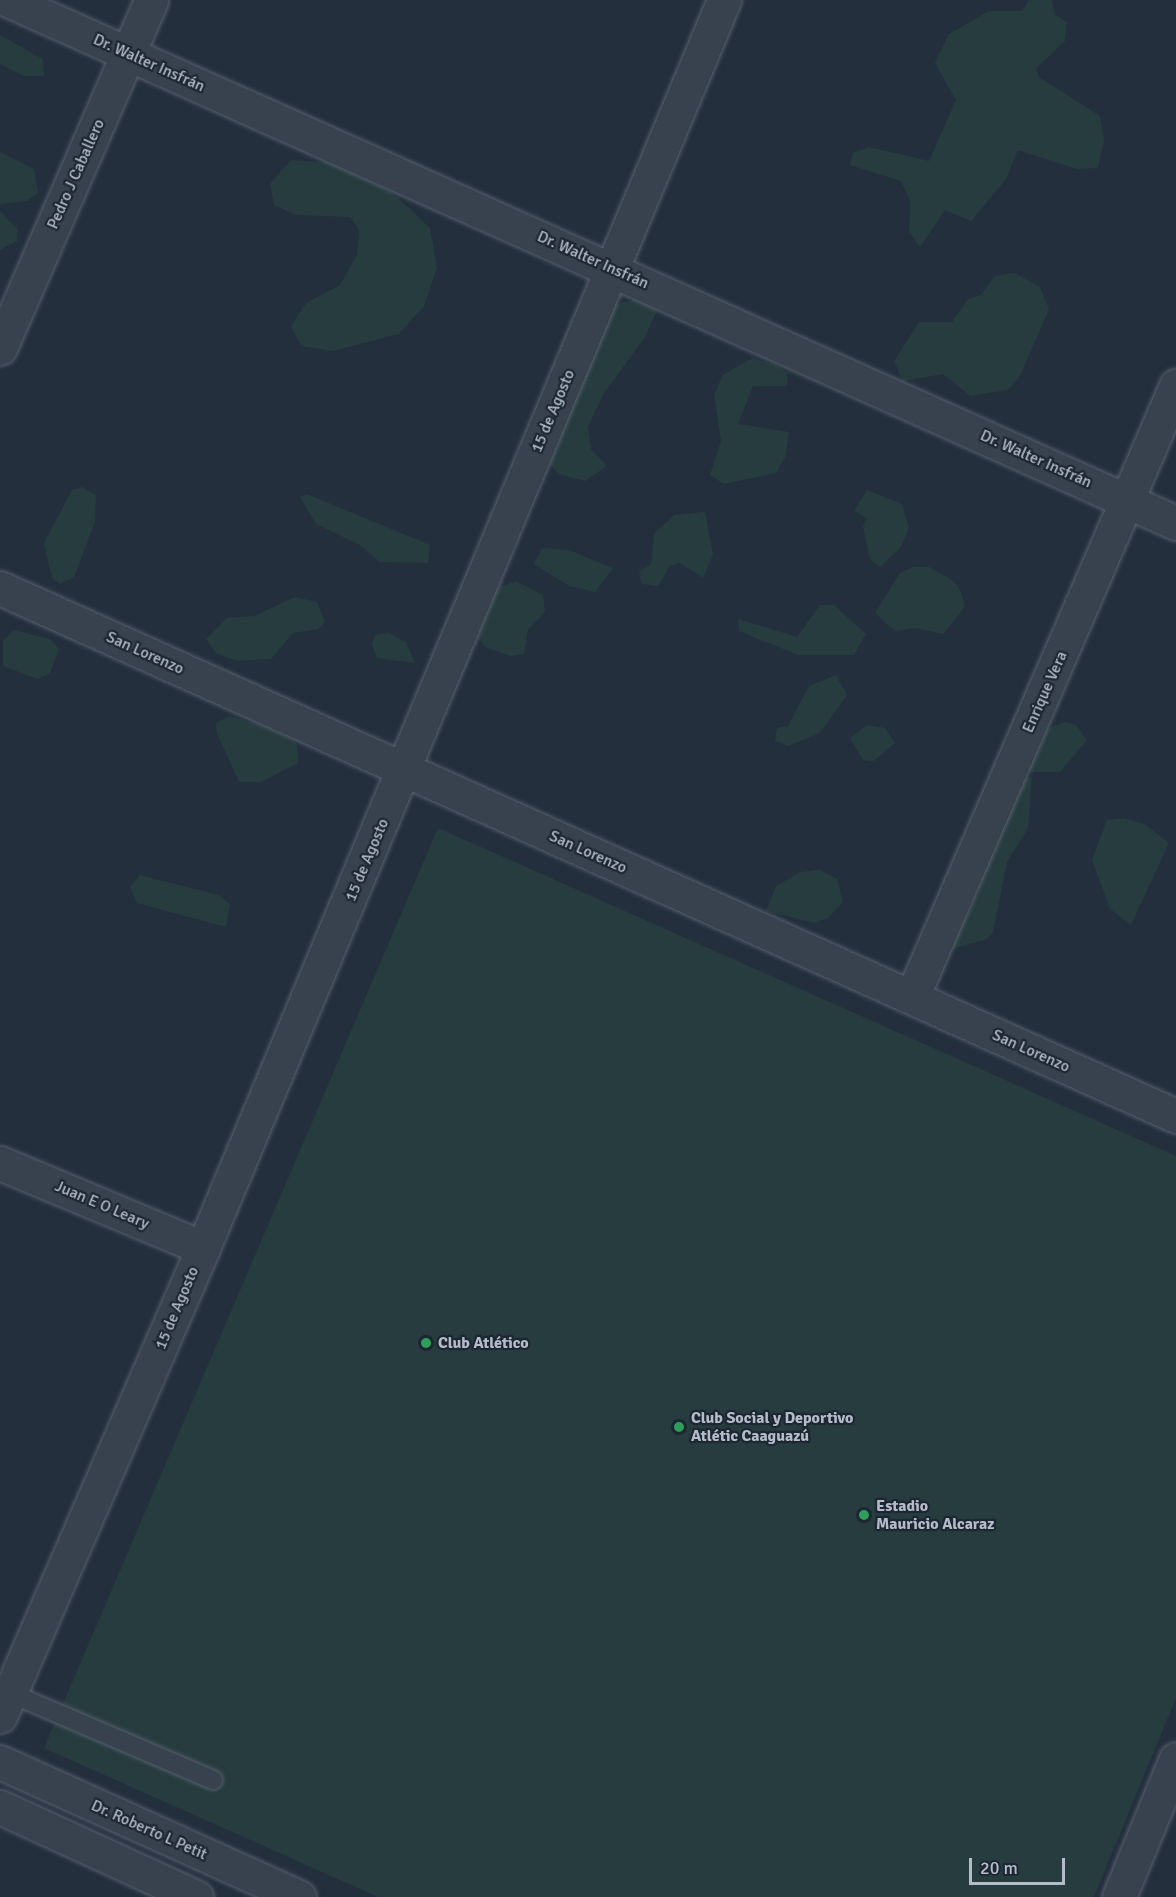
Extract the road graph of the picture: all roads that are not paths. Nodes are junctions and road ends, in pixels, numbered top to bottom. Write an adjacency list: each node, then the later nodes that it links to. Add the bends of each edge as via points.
1 (8, 0): 4 (street, Dr. Walter Insfrán)
2 (151, 0): 4 (street, Pedro J Caballero)
3 (724, 0): 5 (street, 15 de Agosto)
4 (128, 54): 5 (street, Dr. Walter Insfrán); 6 (street, Pedro J Caballero)
5 (613, 269): 8 (street, Dr. Walter Insfrán); 11 (street, 15 de Agosto)
6 (0, 348)
7 (1176, 386): 8 (street, Enrique Vera)
8 (1128, 501): 9 (street, Dr. Walter Insfrán); 12 (street, Enrique Vera)
9 (1176, 524)
10 (0, 588): 11 (street, San Lorenzo)
11 (405, 770): 12 (street, San Lorenzo); 15 (street, 15 de Agosto)
12 (912, 998): 13 (street, San Lorenzo)
13 (1176, 1116)
14 (0, 1163): 15 (street, Juan E O Leary)
15 (203, 1248): 16 (street, 15 de Agosto)
16 (5, 1704): 19 (lane)
17 (1176, 1760): 23 (street)
18 (0, 1762): 22 (street, Dr. Roberto L Petit)
19 (213, 1780)
20 (0, 1807): 21 (street)
21 (196, 1897)
22 (299, 1897)
23 (1119, 1897)

